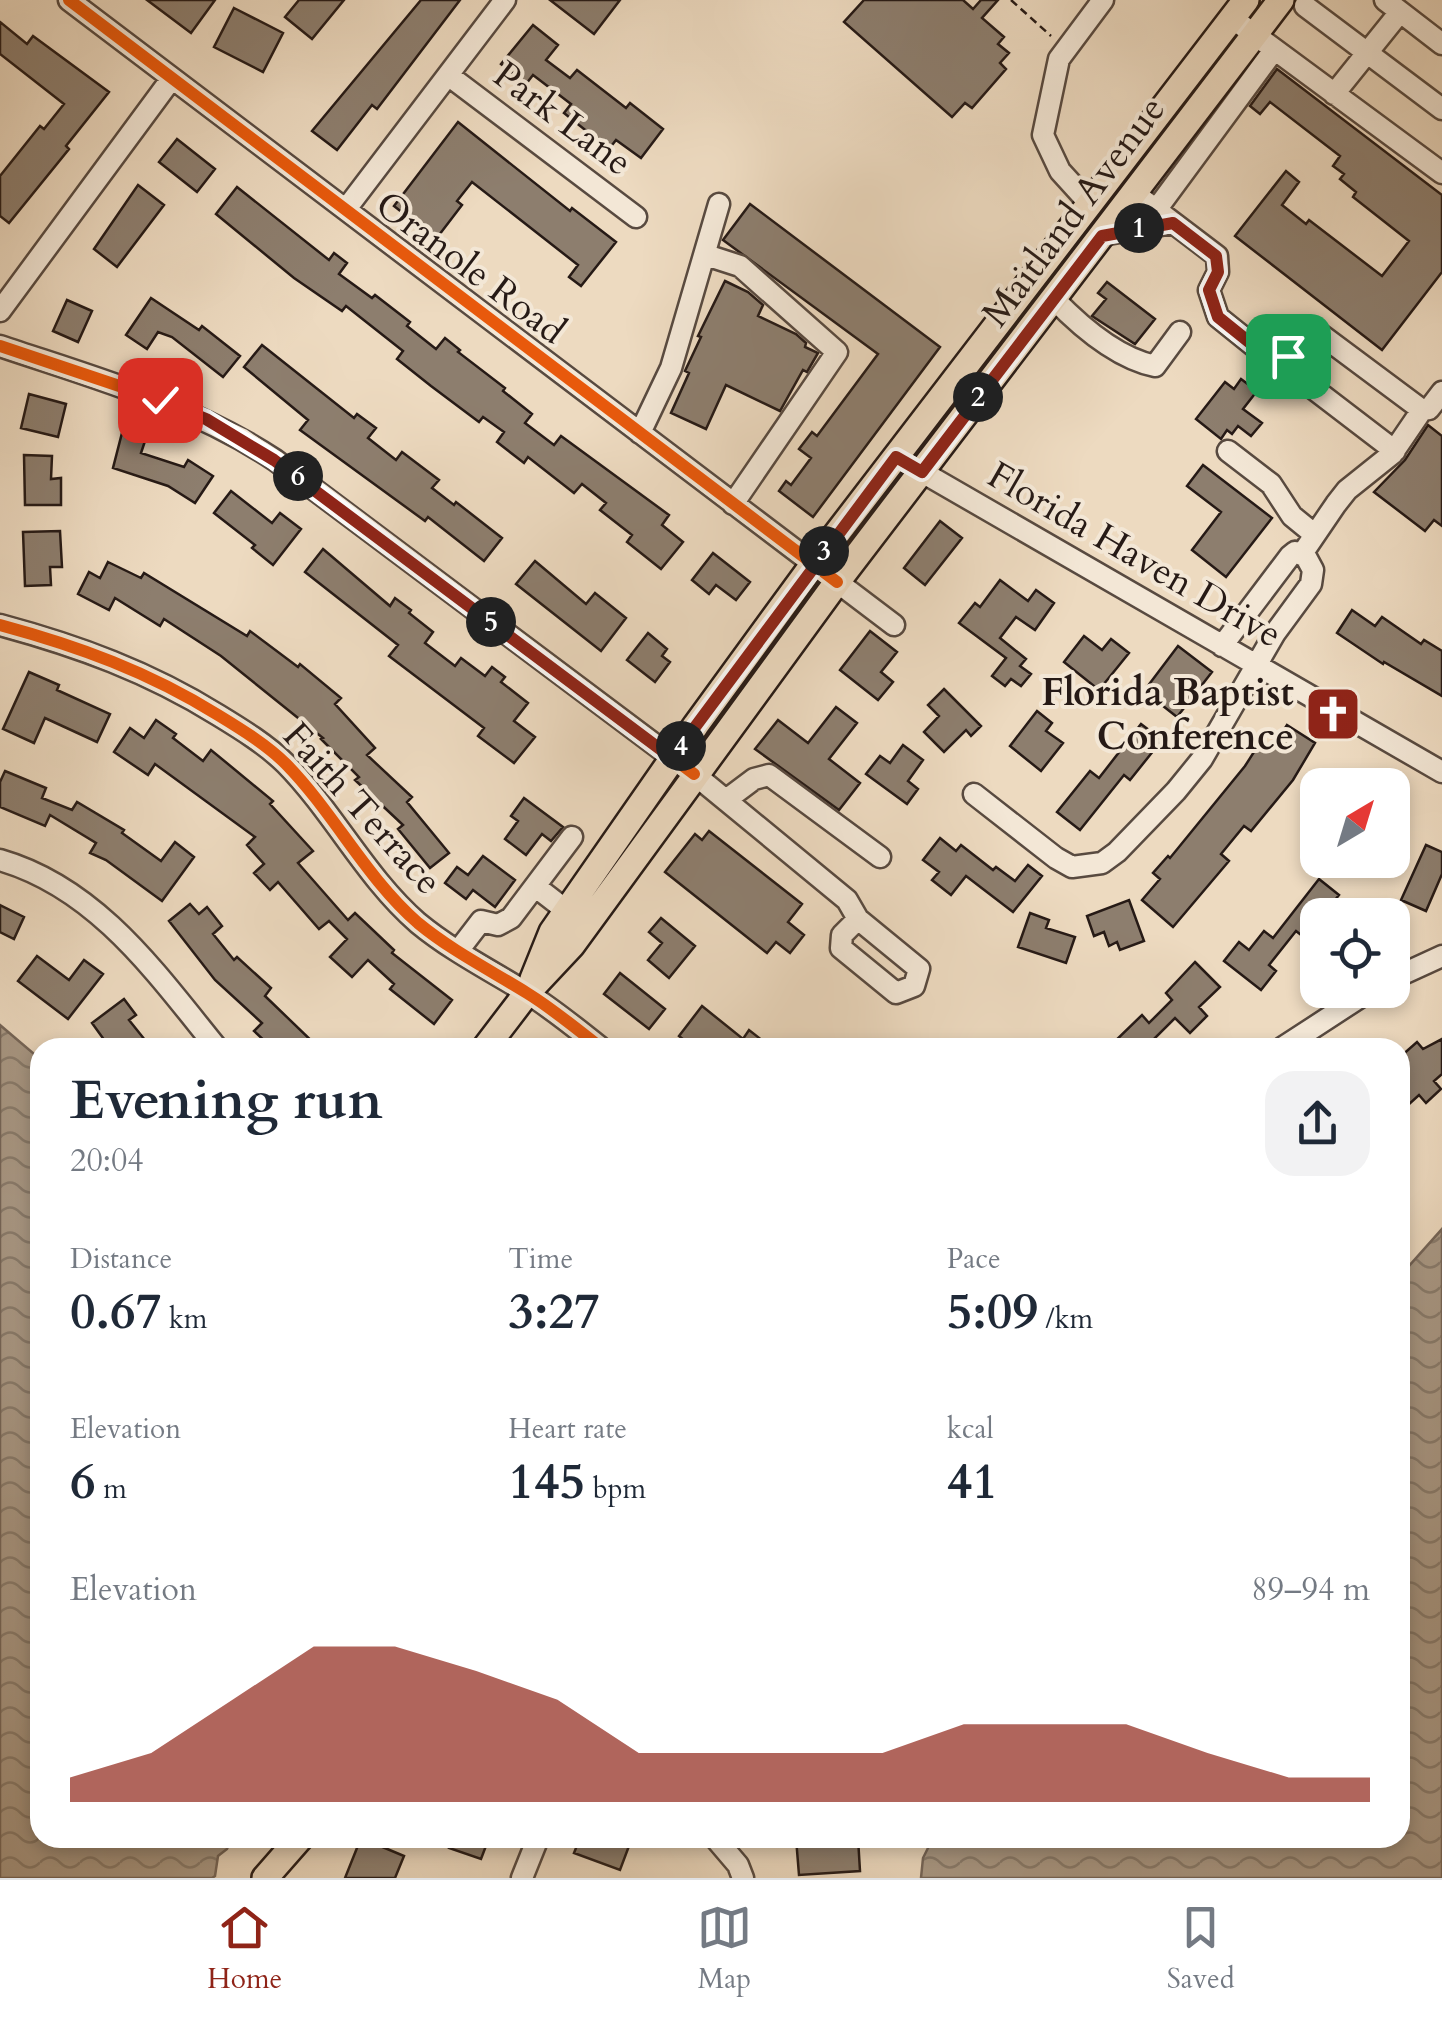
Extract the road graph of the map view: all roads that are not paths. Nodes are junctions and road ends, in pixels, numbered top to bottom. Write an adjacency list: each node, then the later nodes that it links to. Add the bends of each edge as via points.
1 (69, 0): 11 (street, Oranole Road)
2 (505, 0): 10 (street)
3 (1103, 0): 17 (street, via 1059,60 1043,135 1060,171)
4 (1293, 3): 7 (main road, Maitland Avenue); 9 (street)
5 (1392, 6): 8 (street); 9 (street)
6 (1239, 9): 7 (street); 17 (main road, Maitland Avenue)
7 (1264, 43): 12 (street); 15 (main road, Maitland Avenue); 19 (street)
8 (1442, 44)
9 (1367, 53): 12 (street); 13 (street)
10 (448, 75): 18 (street); 20 (street, Park Lane)
11 (172, 78): 18 (street, Oranole Road); 24 (street)
12 (1334, 94): 14 (street)
13 (1442, 108)
14 (1442, 172)
15 (1134, 194): 17 (main road); 19 (street); 21 (main road, Maitland Avenue)
16 (719, 204): 22 (street)
17 (1090, 204): 33 (main road, Maitland Avenue)
18 (346, 210): 30 (street, Oranole Road)
19 (1164, 216): 21 (street); 27 (street, via 1216,256 1218,272 1209,290 1218,317)
20 (636, 217)
21 (1102, 236): 23 (main road, Maitland Avenue)
22 (706, 255): 30 (street, via 671,368); 35 (street, via 740,266 837,352)
23 (1054, 299): 25 (street, via 1134,362 1155,366); 34 (main road, Maitland Avenue)
24 (0, 311)
25 (1180, 332)
26 (0, 346): 44 (street, via 160,400 242,438)
27 (1280, 362): 29 (street, via 1308,336 1320,334); 32 (street)
28 (1442, 392): 29 (street)
29 (1422, 410): 32 (street)
30 (640, 432): 35 (street, Oranole Road)
31 (1228, 451): 36 (street, via 1271,484)
32 (1395, 451): 36 (street, via 1347,490)
33 (896, 457): 34 (street, Florida Haven Drive); 38 (main road, Maitland Avenue)
34 (922, 472): 39 (main road, Maitland Avenue); 42 (street, Florida Haven Drive)
35 (733, 504): 38 (street, Oranole Road)
36 (1314, 534): 37 (street)
37 (1302, 554): 42 (street, via 1290,556); 43 (street, via 1313,578)
38 (812, 566): 39 (street, Oranole Road); 44 (main road, Maitland Avenue)
39 (837, 582): 41 (street, Oranole Road); 46 (main road, Maitland Avenue)
40 (0, 625): 55 (street, Faith Terrace, via 125,664 244,731 284,762 398,902)
41 (894, 625)
42 (1222, 646): 43 (street, Florida Haven Drive)
43 (1258, 666): 45 (street, Florida Haven Drive); 47 (street, via 1202,759 1102,863 1072,868)
44 (672, 758): 46 (street); 53 (main road, Maitland Avenue)
45 (1442, 772)
46 (694, 774): 48 (street); 58 (main road, Maitland Avenue, via 572,945)
47 (974, 794)
48 (726, 800): 50 (street, via 769,775); 54 (street, via 847,900)
49 (572, 837): 52 (street)
50 (880, 857)
51 (0, 860): 60 (street, via 49,880 97,913 137,950)
52 (536, 887): 53 (street); 55 (street, via 508,922 481,921)
53 (566, 911): 58 (main road, Maitland Avenue)
54 (858, 919)
55 (458, 951): 58 (street, Faith Terrace)
56 (1442, 956): 57 (street)
57 (1410, 970)
58 (528, 993): 61 (main road, Maitland Avenue); 62 (street, Faith Terrace)
59 (1343, 1008): 63 (street)
60 (209, 1038)
61 (493, 1038)
62 (588, 1038)
63 (1297, 1038)
64 (282, 1848): 68 (main road)
65 (292, 1848): 68 (main road)
66 (534, 1848): 69 (street)
67 (724, 1848): 70 (street)
68 (272, 1875)
69 (522, 1878)
70 (743, 1878)

